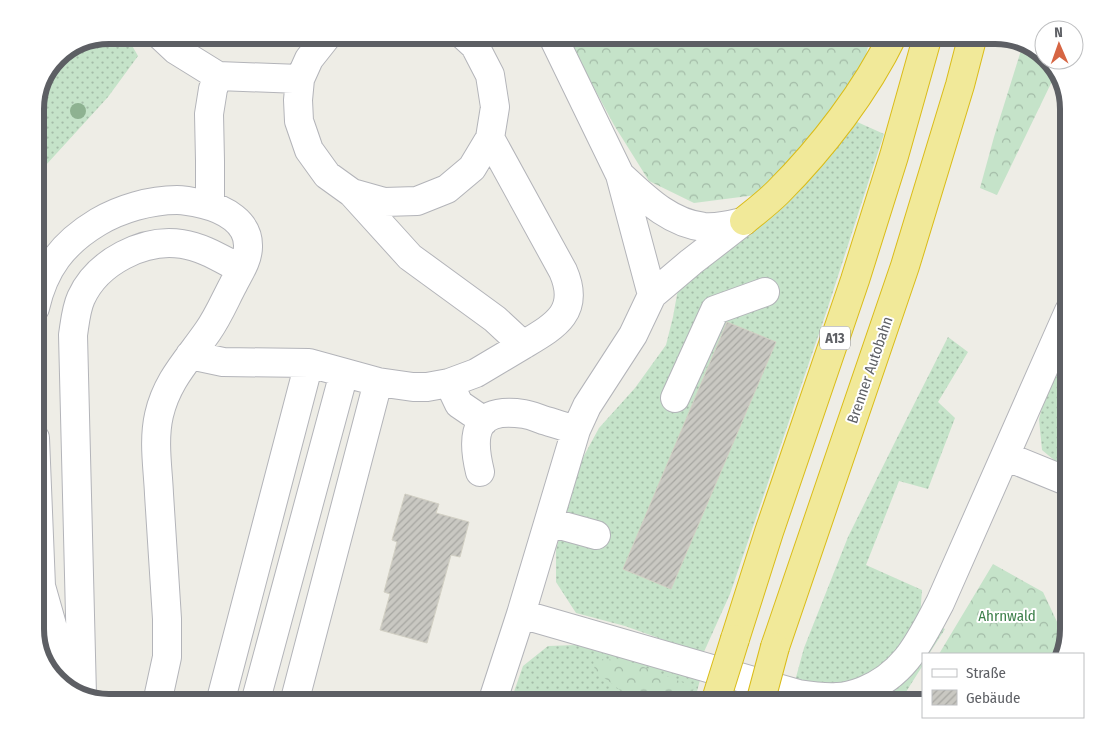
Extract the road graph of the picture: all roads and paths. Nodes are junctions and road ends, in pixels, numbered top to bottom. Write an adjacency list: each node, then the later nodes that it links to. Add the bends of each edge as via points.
1 (170, 44): 9 (street)
2 (321, 44): 10 (street, via 309,59)
3 (473, 44): 12 (street, via 490,75 495,107)
4 (558, 44): 13 (street)
5 (888, 44): 16 (highway, via 844,114 813,154)
6 (925, 44): 45 (highway, A13, bridge, via 855,280)
7 (970, 44): 11 (highway, Brenner Autobahn)
8 (981, 44): 11 (highway)
9 (218, 76): 10 (street); 15 (street, via 209,114)
10 (300, 79): 14 (street, via 299,121 309,150 327,175)
11 (960, 85): 46 (highway, Brenner Autobahn, bridge, via 905,266)
12 (490, 138): 14 (street, via 472,168 447,189 416,201 384,202); 22 (street, via 563,271 570,292 567,309 562,316 545,332)
13 (620, 175): 16 (street, via 646,199 687,223 704,227); 20 (street)
14 (352, 193): 22 (street, via 410,257 496,318)
15 (210, 206): 17 (street, via 234,218 245,231 249,245); 18 (street, via 177,200 138,206 112,215 71,241 60,253)
16 (744, 222): 20 (street)
17 (242, 269): 23 (street, via 209,330); 39 (street, via 196,247 158,243 116,259 96,276 77,309 74,335)
18 (44, 282)
19 (765, 292): 28 (street, via 715,310)
20 (652, 296): 30 (street, via 633,335)
21 (1060, 331): 31 (street)
22 (523, 345): 27 (street, via 476,373)
23 (190, 355): 24 (street, via 223,362); 40 (street, via 168,390 157,428 167,638)
24 (309, 363): 25 (street); 41 (street)
25 (344, 373): 26 (street); 42 (street)
26 (378, 382): 27 (street, via 413,387); 43 (street)
27 (449, 383): 29 (street, via 459,404)
28 (675, 398)
29 (484, 421): 30 (street, via 491,415 506,412 526,414); 32 (street, via 478,427 476,441)
30 (576, 430): 34 (street)
31 (1005, 456): 33 (street); 48 (street, via 940,603 917,645 897,671 872,688)
32 (480, 472)
33 (1060, 478)
34 (550, 522): 35 (street); 37 (street)
35 (596, 535)
36 (44, 597): 38 (street)
37 (522, 614): 44 (street); 47 (street)
38 (67, 678)
39 (82, 689)
40 (159, 694)
41 (222, 694)
42 (257, 694)
43 (296, 694)
44 (495, 694)
45 (718, 694)
46 (763, 694)
47 (798, 694)
48 (855, 694)

